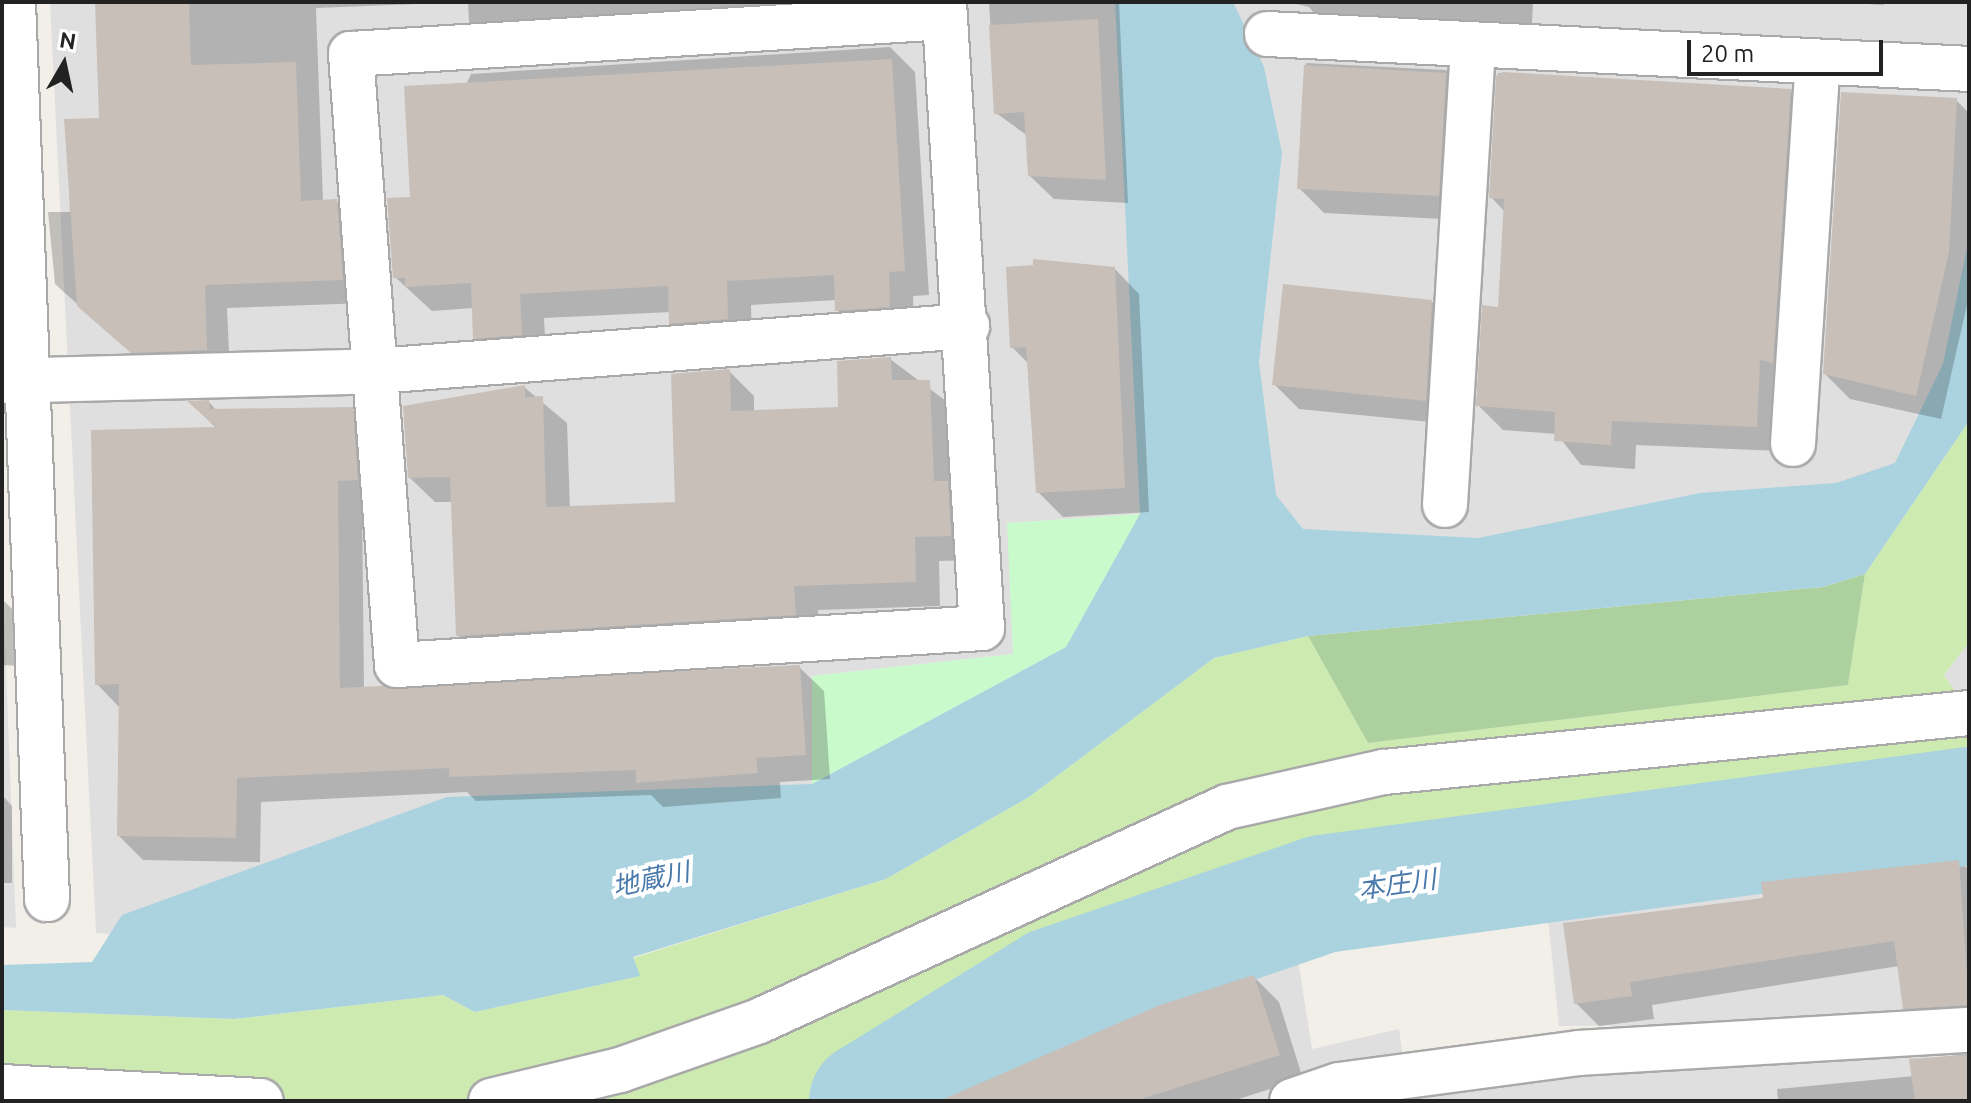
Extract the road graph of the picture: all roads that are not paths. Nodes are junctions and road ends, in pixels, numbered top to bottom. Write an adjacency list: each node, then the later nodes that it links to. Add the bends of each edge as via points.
1 (13, 2): 9 (street)
2 (944, 10): 7 (street); 8 (street, via 351,54)
3 (1267, 34): 4 (street)
4 (1473, 45): 5 (street); 11 (street)
5 (1818, 62): 6 (street); 10 (street)
6 (1962, 69)
7 (967, 326): 8 (street); 8 (street, via 982,628 397,665)
8 (376, 371): 9 (street)
9 (14, 380): 13 (street)
10 (1793, 444)
11 (1445, 505)
12 (1969, 713): 17 (street, via 1384,772 1227,807 759,1021 620,1070)
13 (47, 899)
14 (1969, 1030): 18 (street, via 1579,1053 1339,1085)
15 (2, 1087): 16 (street)
16 (261, 1101)
17 (491, 1101)
18 (1292, 1101)

